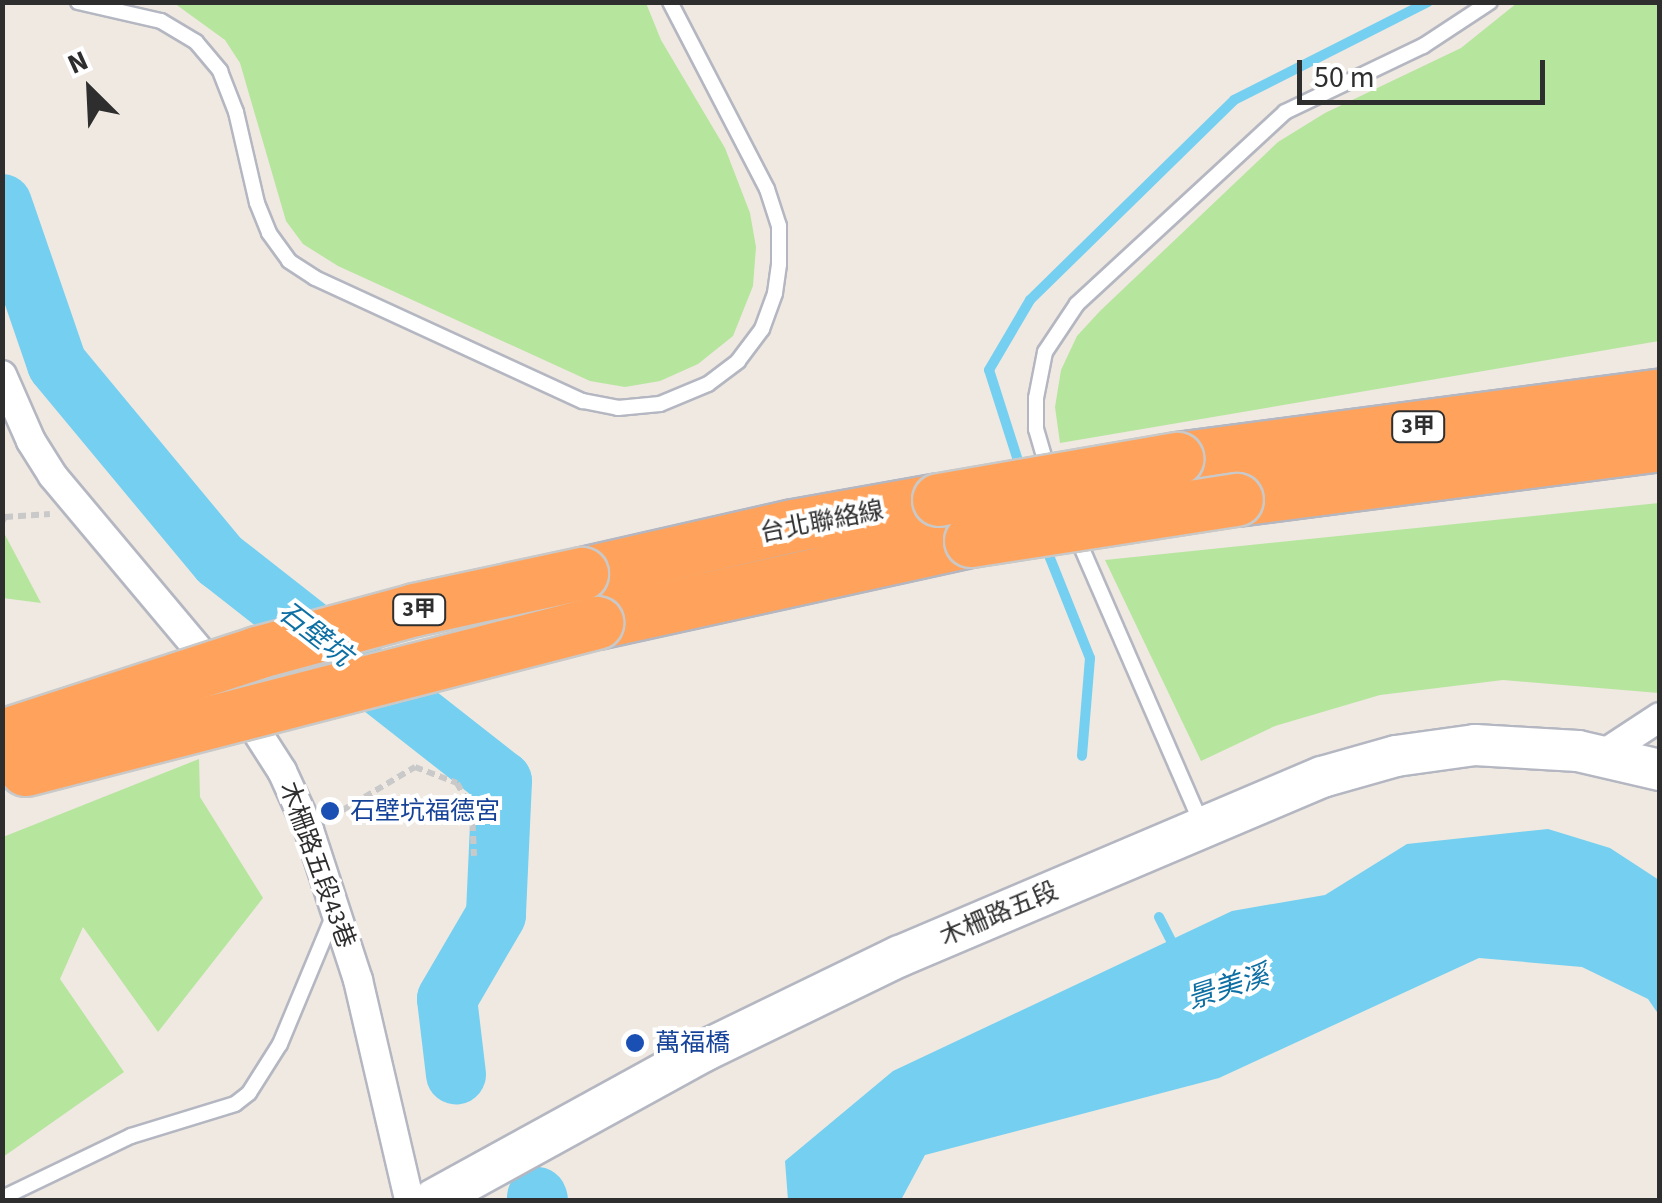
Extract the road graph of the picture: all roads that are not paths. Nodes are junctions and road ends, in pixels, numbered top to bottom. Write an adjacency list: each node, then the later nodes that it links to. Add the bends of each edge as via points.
1 (78, 2): 2 (lane, via 161,21 196,42 220,70 256,203 289,261 583,401 618,408 660,404 708,384 738,361 762,329 779,264 779,226 767,189)
2 (670, 2)
3 (1490, 2): 13 (lane, via 1443,35 1314,96 1258,133 1077,304 1045,352 1036,413 1048,470)
4 (2, 375): 14 (street, 木柵路五段43巷, via 31,441 81,512 222,676 282,771)
5 (1660, 394): 7 (highway, 台北聯絡線 / 3甲, bridge, via 1177,459 793,526 416,610)
6 (1660, 445): 11 (highway, 台北聯絡線 / 3甲, bridge, via 971,540)
7 (256, 653): 8 (highway, bridge); 11 (highway, 台北聯絡線 / 3甲, bridge)
8 (2, 713)
9 (1660, 716): 10 (street)
10 (1602, 755): 12 (main road, 木柵路五段); 13 (main road, 木柵路五段, via 1513,745 1396,756 1322,777)
11 (10, 761)
12 (1660, 770)
13 (1203, 826): 17 (main road, 木柵路五段, via 900,956 722,1043)
14 (336, 909): 15 (lane, via 280,1044 249,1094 236,1104 130,1136); 16 (street, 木柵路五段43巷)
15 (2, 1198)
16 (409, 1200)
17 (433, 1200)

